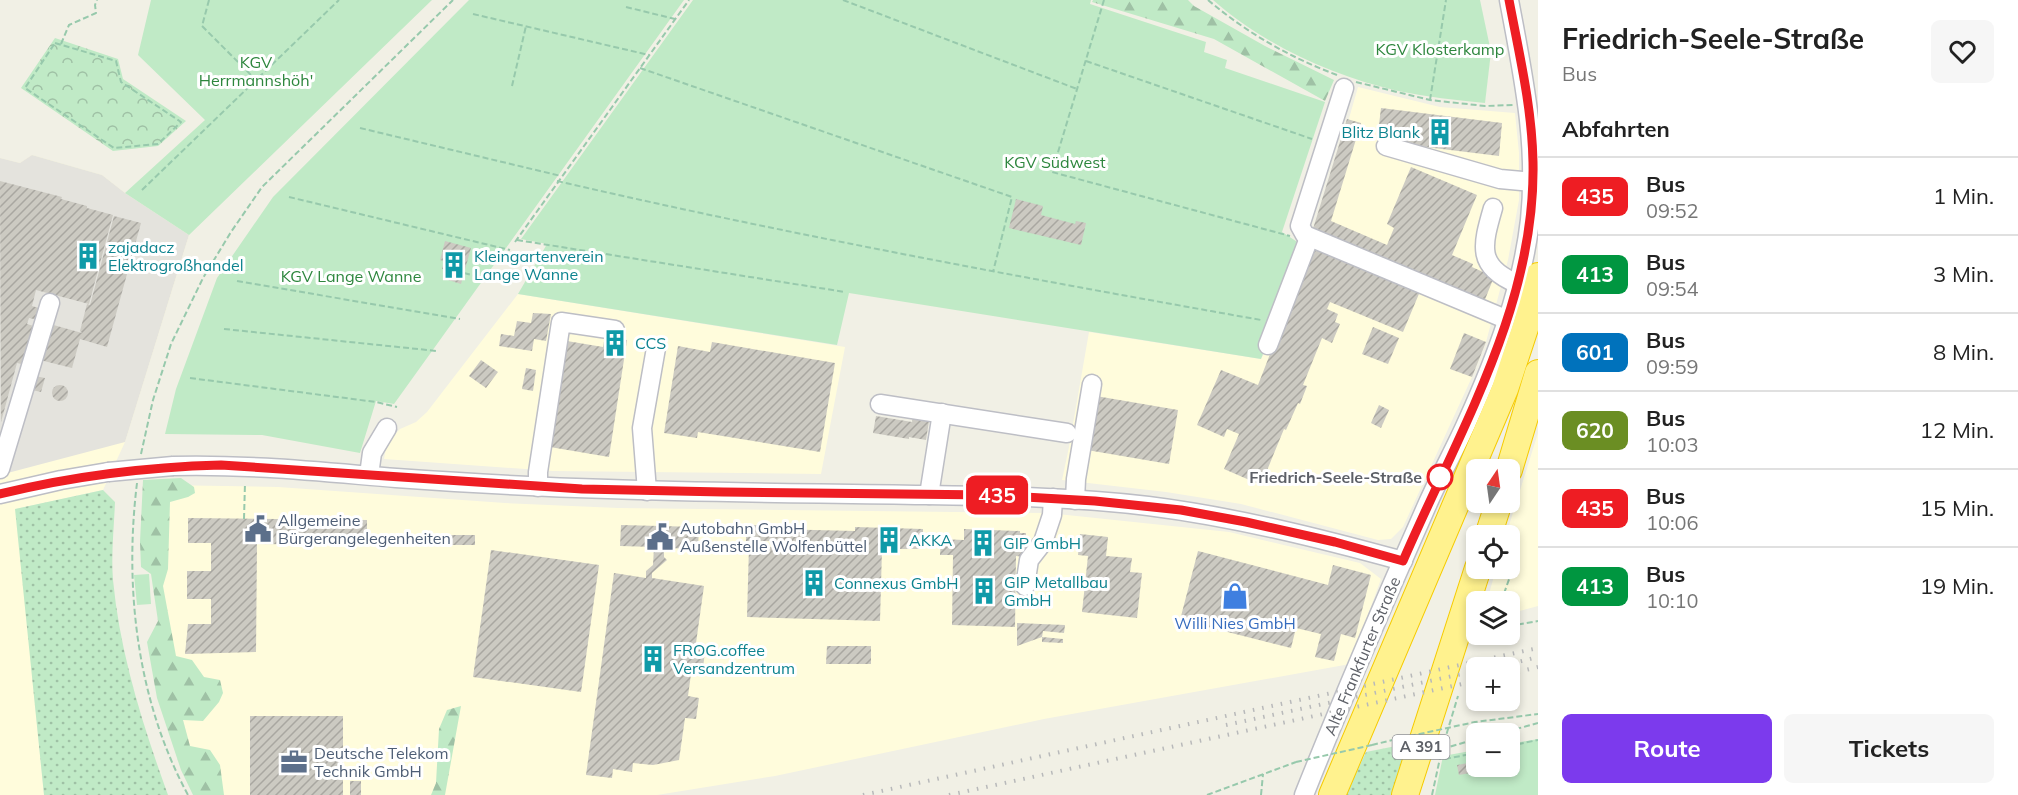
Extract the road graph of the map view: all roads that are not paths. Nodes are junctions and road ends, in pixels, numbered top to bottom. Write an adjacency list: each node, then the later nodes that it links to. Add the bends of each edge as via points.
1 (1509, 0): 4 (street, Alte Frankfurter Straße, via 1528,103)
2 (1346, 82): 6 (street, via 1300,226)
3 (1386, 146): 4 (street, via 1500,179)
4 (1533, 182): 7 (street, Alte Frankfurter Straße, via 1527,240)
5 (1493, 208): 7 (street, via 1484,240 1491,267 1500,276)
6 (1307, 237): 9 (street); 11 (street)
7 (1528, 280): 9 (street, Alte Frankfurter Straße); 33 (highway, via 1524,333 1505,389)
8 (50, 303): 19 (street)
9 (1508, 320): 29 (street, Alte Frankfurter Straße, via 1467,422)
10 (615, 330): 23 (street, via 561,322)
11 (1268, 345)
12 (656, 348): 24 (street, via 642,428)
13 (1538, 373): 20 (highway)
14 (1092, 384): 28 (street)
15 (880, 404): 16 (street)
16 (942, 413): 18 (street); 26 (street)
17 (387, 428): 22 (street, via 372,453)
18 (1067, 433)
19 (3, 448): 21 (street)
20 (1512, 459)
21 (0, 469)
22 (369, 475): 23 (street); 25 (street, bridge, via 250,466 173,466 108,472)
23 (538, 487): 24 (street)
24 (647, 491): 26 (street)
25 (0, 494)
26 (929, 495): 27 (street)
27 (1053, 498): 28 (street); 31 (street, via 1052,515 1043,542 1029,560)
28 (1075, 500): 29 (street, via 1158,507 1246,522)
29 (1403, 561): 32 (street, Alte Frankfurter Straße)
30 (1475, 579): 34 (highway, A 391)
31 (1025, 586)
32 (1304, 795)
33 (1332, 795)
34 (1406, 795)

